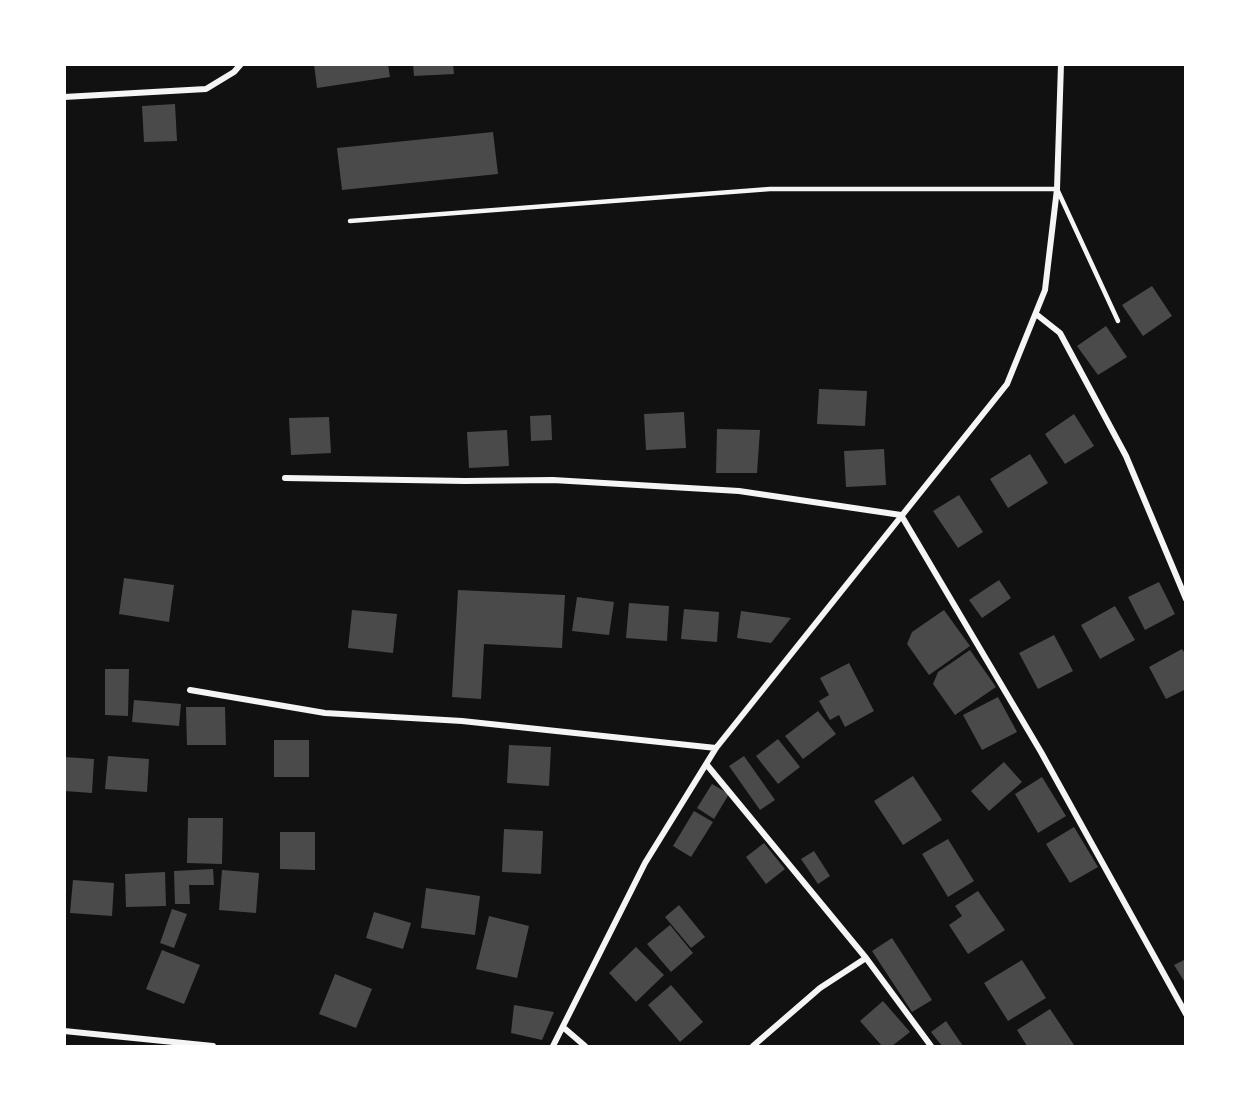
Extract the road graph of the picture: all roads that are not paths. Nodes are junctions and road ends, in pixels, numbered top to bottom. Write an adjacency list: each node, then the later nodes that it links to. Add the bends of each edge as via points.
1 (241, 64): 3 (street, via 206,89)
2 (1061, 64): 4 (street)
3 (64, 97)
4 (1058, 189): 5 (lane, via 770,189); 6 (street, via 1045,290); 7 (lane)
5 (350, 221)
6 (1036, 314): 9 (street, via 1007,384); 10 (street, via 1060,333 1126,456)
7 (1118, 321)
8 (285, 478): 9 (street, via 564,480 739,491)
9 (901, 515): 12 (street); 15 (street, via 1041,752)
10 (1185, 599)
11 (190, 690): 12 (street, via 326,713 462,721)
12 (716, 748): 13 (street)
13 (707, 765): 14 (street); 16 (street, via 645,862)
14 (866, 958): 22 (street, via 820,988); 23 (street)
15 (1185, 1014)
16 (564, 1028): 20 (street); 21 (street)
17 (64, 1031): 18 (street)
18 (129, 1043): 19 (street)
19 (213, 1047)
20 (553, 1047)
21 (585, 1047)
22 (753, 1047)
23 (931, 1047)

